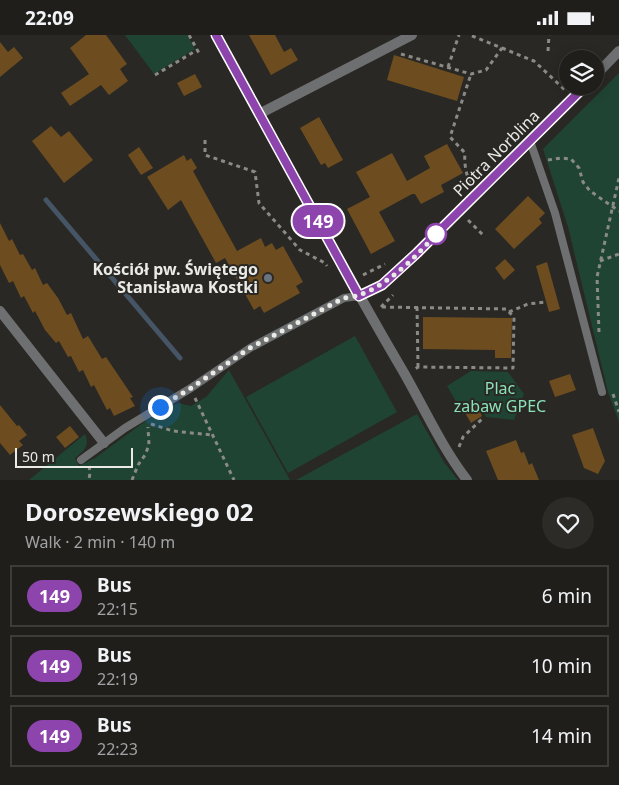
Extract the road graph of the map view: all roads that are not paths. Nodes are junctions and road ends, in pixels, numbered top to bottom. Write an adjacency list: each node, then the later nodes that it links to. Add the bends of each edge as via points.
1 (216, 35): 6 (street)
2 (412, 35): 6 (street)
3 (619, 51): 4 (street)
4 (604, 67)
5 (576, 95): 7 (street, Piotra Norblina)
6 (260, 113): 8 (street)
7 (530, 141): 8 (street, Piotra Norblina, via 382,285); 10 (lane, via 555,213)
8 (359, 296): 11 (lane, via 344,298 250,348); 13 (street)
9 (0, 311): 11 (street)
10 (602, 392)
11 (104, 443): 12 (lane)
12 (80, 460)
13 (467, 480)

